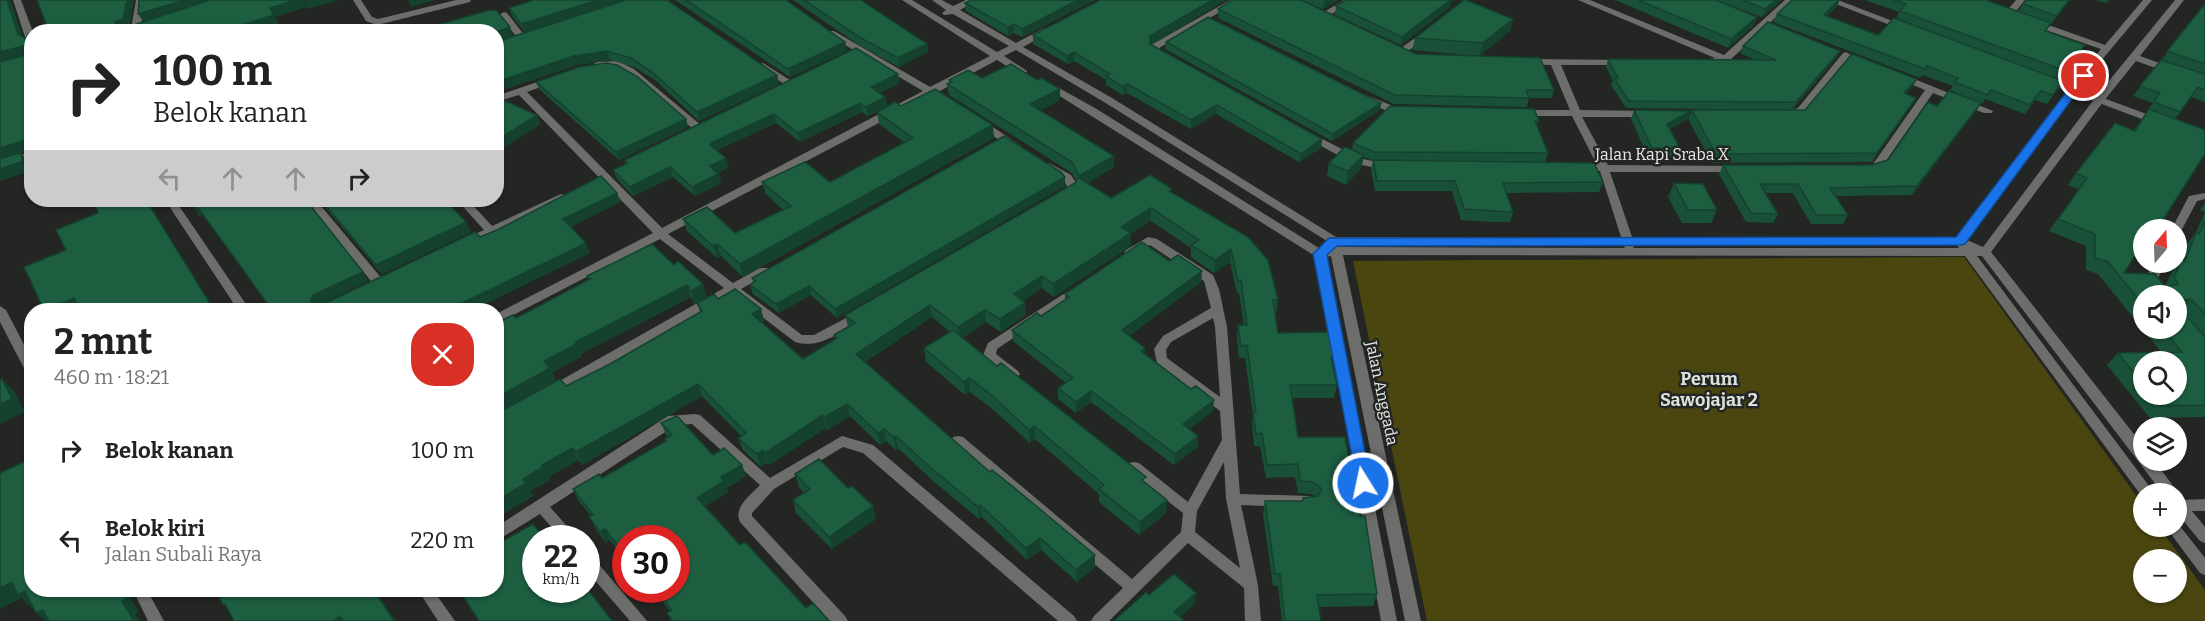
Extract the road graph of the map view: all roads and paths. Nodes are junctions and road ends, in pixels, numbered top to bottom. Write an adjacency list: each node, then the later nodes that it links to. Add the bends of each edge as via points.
1 (17, 0): 25 (street)
2 (140, 0): 26 (street)
3 (357, 0): 4 (street, via 369,19 377,22)
4 (467, 0)
5 (906, 0): 21 (street)
6 (936, 0): 16 (street)
7 (973, 0): 16 (street)
8 (1236, 0): 20 (street)
9 (1350, 0): 22 (street, via 1320,13)
10 (1582, 0): 40 (street)
11 (1790, 0): 23 (street)
12 (1830, 0): 31 (street)
13 (2021, 0): 19 (street)
14 (2148, 0): 34 (street)
15 (2180, 0): 36 (street)
16 (952, 10): 21 (street); 33 (street)
17 (1998, 11): 19 (street)
18 (504, 15): 32 (street, via 518,40)
19 (2009, 15): 34 (street)
20 (1207, 18): 24 (street); 45 (street, via 1154,49)
21 (936, 19): 35 (street)
22 (1334, 20)
23 (1757, 21): 30 (street); 40 (street)
24 (1217, 23)
25 (25, 24)
26 (134, 24)
27 (821, 26): 53 (street, via 853,53)
28 (1055, 26): 33 (street)
29 (1435, 26): 38 (street, via 1396,49)
30 (1773, 27)
31 (1918, 33)
32 (533, 35)
33 (1013, 47): 35 (street); 58 (street)
34 (2106, 48): 54 (street)
35 (996, 57): 53 (street); 61 (street)
36 (2133, 57): 48 (street); 59 (street)
37 (751, 58): 51 (street)
38 (1415, 58)
39 (1857, 59): 67 (street, via 1841,53 1799,113)
40 (1725, 60): 44 (street)
41 (1513, 62): 42 (street)
42 (1556, 62): 43 (street); 65 (street)
43 (1635, 62)
44 (1703, 62)
45 (1179, 65)
46 (585, 69): 70 (street, via 617,64 631,71)
47 (1889, 72): 52 (street)
48 (2177, 72)
49 (564, 76): 55 (street)
50 (2039, 78): 54 (street)
51 (790, 84)
52 (1931, 88): 63 (street); 80 (street, via 1877,166)
53 (930, 90): 60 (street); 89 (street)
54 (2072, 90): 59 (street); 92 (street)
55 (521, 91): 57 (street); 89 (street)
56 (1355, 92): 62 (street, via 1391,109)
57 (504, 96)
58 (1108, 100): 61 (street); 90 (street)
59 (2099, 100): 71 (street); 94 (street)
60 (950, 104)
61 (1091, 110): 95 (street)
62 (1418, 111)
63 (1988, 111)
64 (1507, 113): 65 (street)
65 (1576, 114): 66 (street); 78 (street)
66 (1657, 114)
67 (1772, 115)
68 (968, 116): 72 (street, via 999,142)
69 (1294, 127): 76 (street, via 1356,161)
70 (698, 128)
71 (2173, 128)
72 (1022, 150)
73 (24, 157): 75 (street)
74 (1040, 161): 83 (street, via 1067,177 1073,186 1069,194)
75 (0, 166)
76 (1397, 167)
77 (1569, 168): 78 (street, Jalan Kapi Sraba X)
78 (1604, 168): 79 (street, Jalan Kapi Sraba X); 91 (street)
79 (1746, 169)
80 (1854, 169)
81 (574, 191): 88 (street)
82 (2205, 196): 87 (street, via 2193,198)
83 (1059, 199)
84 (175, 207): 101 (street)
85 (316, 207): 99 (street)
86 (469, 207): 88 (street)
87 (2182, 219)
88 (491, 231): 93 (street)
89 (661, 234): 100 (street); 105 (street)
90 (1335, 246): 91 (street); 95 (street); 142 (street, Jalan Anggada)
91 (1630, 246): 92 (street)
92 (1963, 247): 94 (street); 114 (street)
93 (451, 250)
94 (1985, 252): 112 (street)
95 (1320, 254): 141 (street, Jalan Anggada)
96 (1119, 261): 104 (street, via 1148,241 1157,243 1209,278)
97 (771, 267): 100 (street)
98 (1089, 280): 107 (street, via 992,346 989,355)
99 (380, 283)
100 (731, 290): 102 (street, via 799,339 809,342); 108 (street)
101 (239, 303)
102 (876, 305)
103 (0, 310): 106 (street)
104 (1216, 310): 109 (street, via 1221,327); 109 (street, via 1167,339 1160,349 1161,360)
105 (504, 316)
106 (24, 357)
107 (1026, 383)
108 (537, 400)
109 (1227, 410): 110 (street)
110 (1229, 440): 116 (street); 121 (street)
111 (958, 441): 131 (street)
112 (2133, 443)
113 (1126, 461): 121 (street)
114 (2140, 483)
115 (769, 485): 120 (street, via 695,419 685,418 674,420); 137 (street, via 745,511 746,522); 138 (street, via 842,441 868,449)
116 (1233, 499): 117 (street); 130 (street)
117 (1311, 502)
118 (2187, 504): 119 (street)
119 (2205, 505)
120 (542, 507): 123 (street); 124 (street)
121 (1190, 511): 125 (street)
122 (2187, 515): 127 (street)
123 (558, 525)
124 (504, 530)
125 (1188, 534): 130 (street); 131 (street)
126 (2181, 537): 128 (street)
127 (2205, 537)
128 (2205, 569)
129 (600, 576): 136 (street)
130 (1251, 585): 140 (street)
131 (1133, 588): 139 (street)
132 (144, 597): 134 (street)
133 (430, 597): 135 (street)
134 (156, 621)
135 (447, 621)
136 (639, 621)
137 (840, 621)
138 (1069, 621)
139 (1099, 621)
140 (1253, 621)
141 (1389, 621)
142 (1413, 621)

